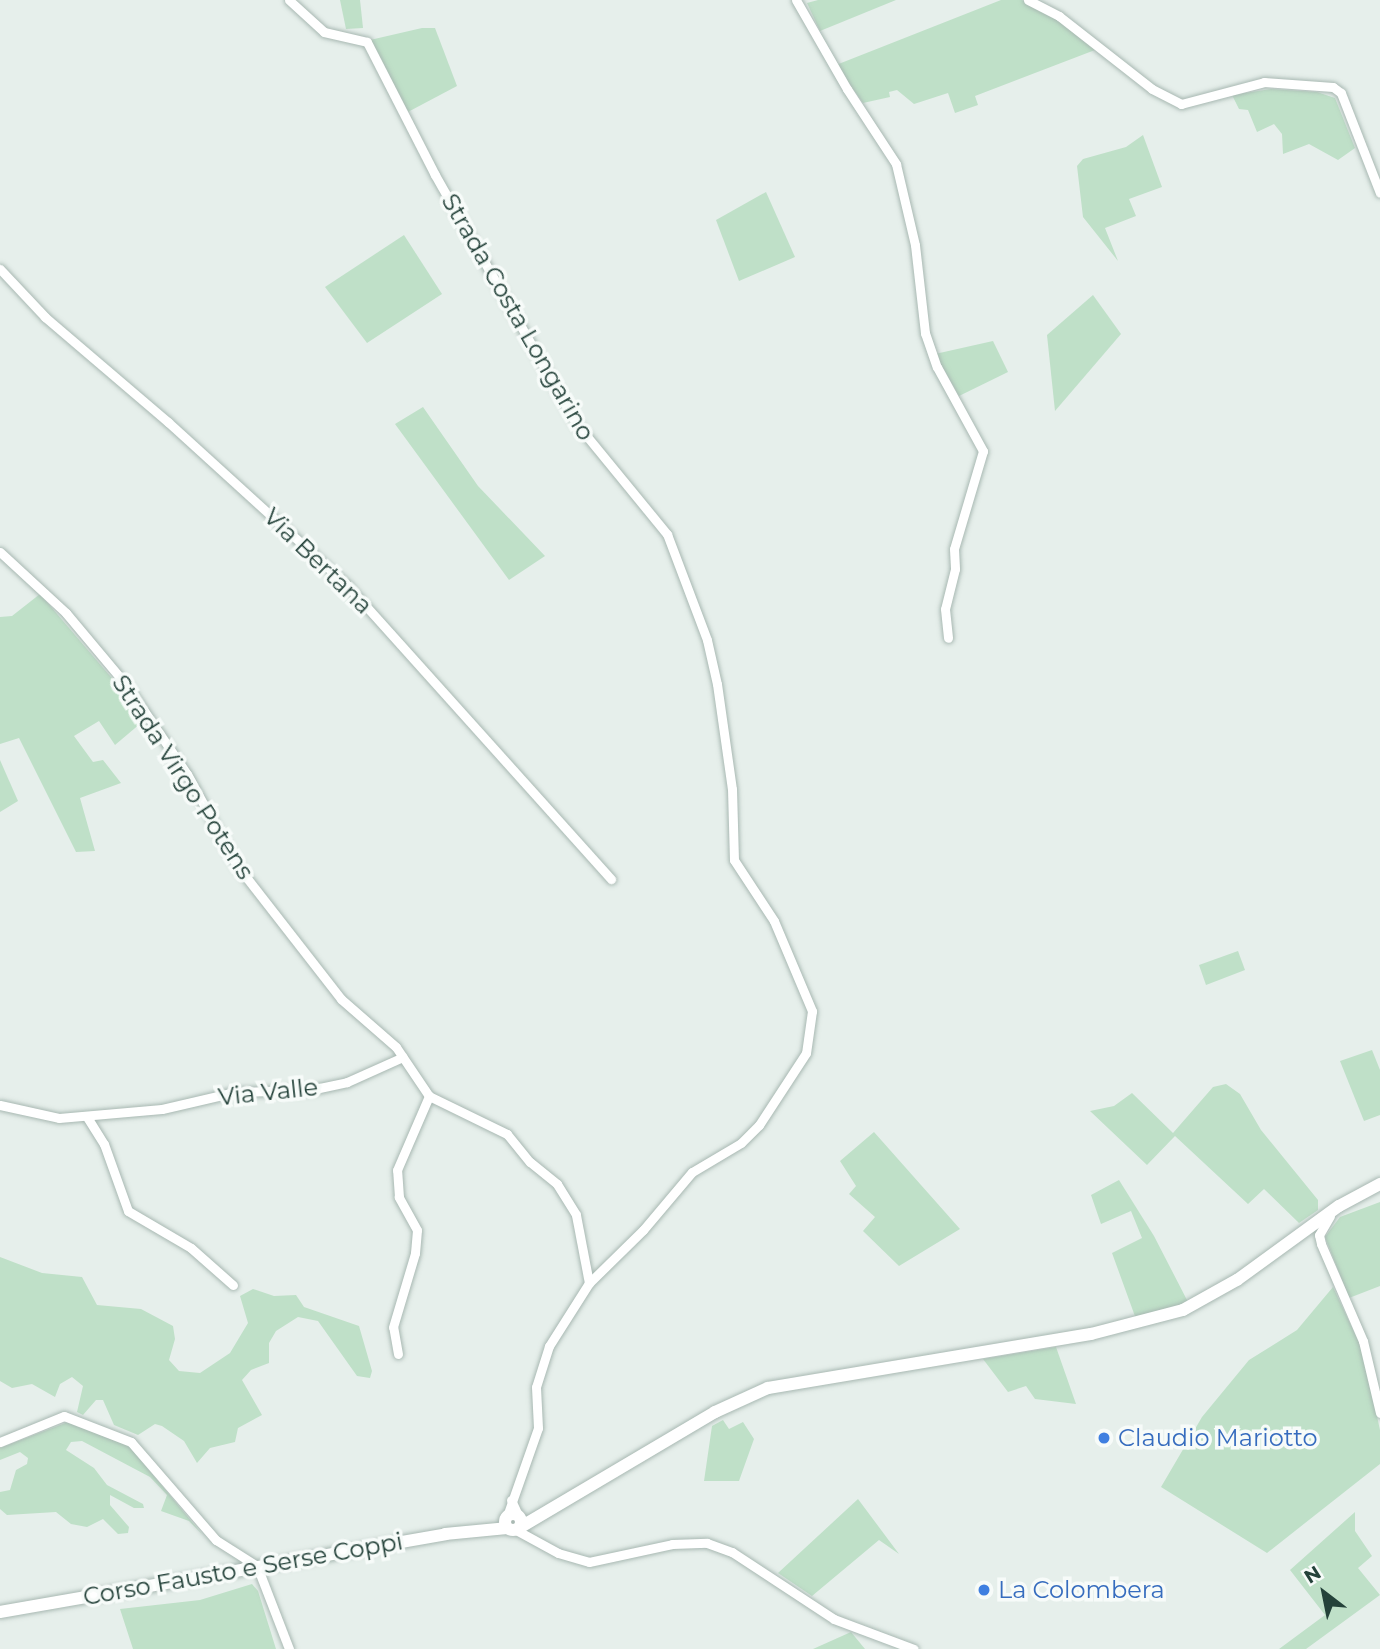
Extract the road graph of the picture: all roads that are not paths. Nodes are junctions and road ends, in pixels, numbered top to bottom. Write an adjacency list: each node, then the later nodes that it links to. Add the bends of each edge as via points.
1 (289, 0): 15 (street, Strada Costa Longarino, via 324,32 367,42 435,175 576,423 667,534 707,640 717,684 732,789 734,860 774,921 812,1011 806,1053 759,1125 741,1143 692,1172 643,1230)
2 (796, 0): 7 (street, via 897,164 931,352 983,451 954,549 955,569 945,609)
3 (1028, 0): 4 (street, via 1059,16 1152,89 1181,104 1264,82 1333,88 1341,93)
4 (1380, 193)
5 (0, 269): 8 (street, Via Bertana, via 45,317 348,586)
6 (0, 552): 9 (street, Strada Virgo Potens, via 66,613 112,668 187,774 236,864 341,999)
7 (948, 639)
8 (611, 878)
9 (403, 1057): 10 (street, Strada Virgo Potens); 12 (street, Via Valle, via 347,1082 310,1090 235,1092 175,1107)
10 (429, 1096): 15 (street, via 492,1124 557,1184 576,1215); 17 (street, via 397,1170 400,1197 416,1230 415,1253 393,1327)
11 (0, 1105): 12 (street, Via Valle, via 29,1114)
12 (87, 1117): 16 (street, via 104,1144 128,1211 191,1248)
13 (1380, 1184): 14 (street, Corso Fausto e Serse Coppi)
14 (1339, 1206): 18 (street, via 1323,1224 1321,1244 1363,1341); 20 (street, Corso Fausto e Serse Coppi, via 1237,1280 1183,1310 1091,1334 768,1388 715,1412 550,1512)
15 (589, 1283): 20 (street, Strada Costa Longarino, via 539,1370 538,1428 511,1500)
16 (233, 1285)
17 (398, 1354)
18 (1380, 1413)
19 (0, 1442): 21 (street, via 64,1416 118,1434 131,1442 216,1540)
20 (513, 1522): 21 (street, Corso Fausto e Serse Coppi); 24 (street, via 558,1553 589,1562 672,1544 707,1544 732,1552 834,1619)
21 (257, 1566): 22 (street, Corso Fausto e Serse Coppi); 23 (street)
22 (0, 1612)
23 (289, 1649)
24 (914, 1649)

